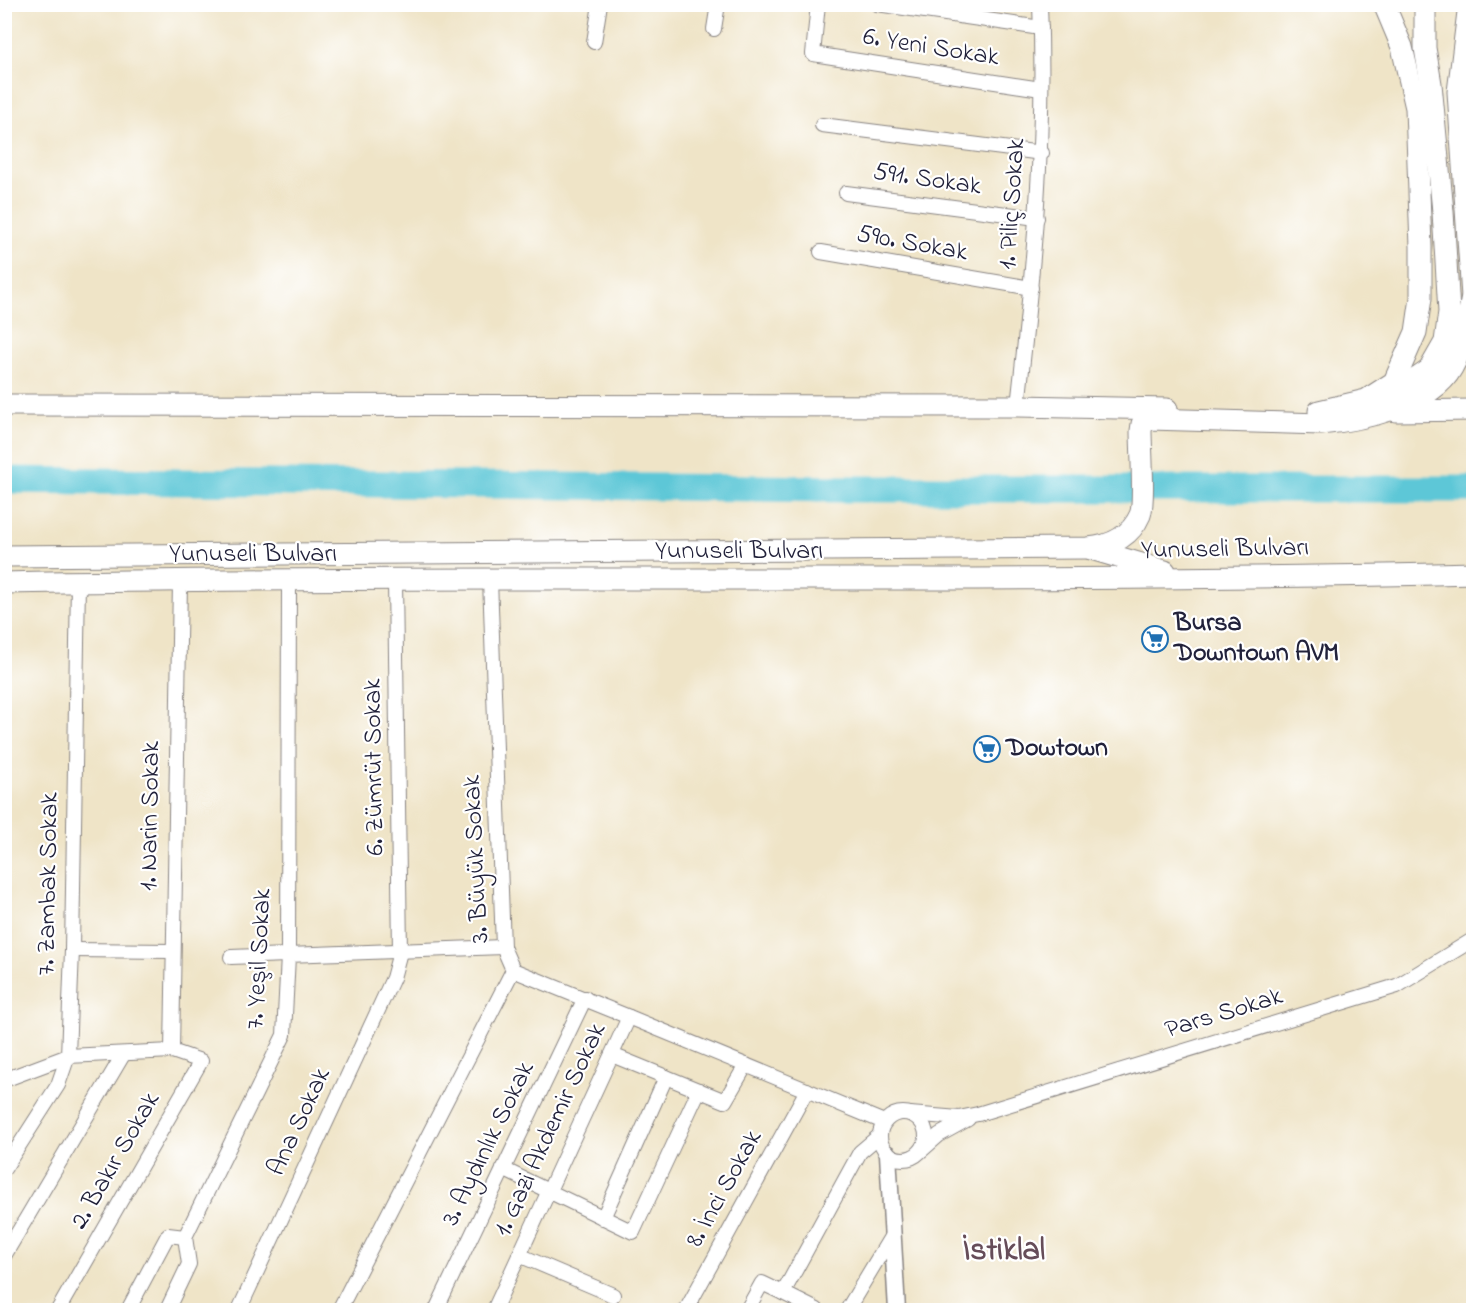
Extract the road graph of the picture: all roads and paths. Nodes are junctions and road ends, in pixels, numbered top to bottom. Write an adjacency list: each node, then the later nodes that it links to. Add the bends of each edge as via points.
1 (600, 4): 11 (street)
2 (718, 4): 10 (street)
3 (818, 4): 12 (street, 6. Yeni Sokak, via 813,54)
4 (877, 4): 9 (street)
5 (1040, 4): 9 (street, 1. Piliç Sokak)
6 (1384, 4): 23 (main road, via 1402,48 1416,108 1421,247 1416,332 1394,382 1366,400)
7 (1425, 4): 24 (main road, via 1425,48 1448,275 1445,342 1429,370 1408,387 1385,401)
8 (1469, 4): 19 (main road, via 1458,92)
9 (1041, 28): 12 (street, 1. Piliç Sokak)
10 (714, 30)
11 (594, 42)
12 (1041, 89): 14 (street, 1. Piliç Sokak)
13 (822, 125): 14 (street)
14 (1042, 153): 16 (street, 1. Piliç Sokak)
15 (846, 193): 16 (street, 591. Sokak)
16 (1037, 218): 18 (street, 1. Piliç Sokak)
17 (821, 252): 18 (street, 590. Sokak)
18 (1031, 288): 21 (street, 1. Piliç Sokak)
19 (1473, 306): 25 (main road, via 1452,370 1432,392)
20 (4, 405): 21 (main road)
21 (1018, 406): 23 (main road)
22 (1473, 410): 25 (main road)
23 (1319, 411): 24 (main road)
24 (1353, 411): 25 (main road)
25 (1387, 411): 26 (main road, via 1322,424 1150,419 1143,424 1140,514 1123,538 1108,546)
26 (1088, 548): 27 (main road, Yunuseli Bulvarı); 29 (main road)
27 (4, 556)
28 (1473, 573): 29 (main road, Yunuseli Bulvarı)
29 (1197, 578): 30 (main road, Yunuseli Bulvarı)
30 (490, 579): 31 (main road, Yunuseli Bulvarı); 37 (street, 3. Büyük Sokak)
31 (396, 581): 34 (main road, Yunuseli Bulvarı); 40 (street, 6. Zümrüt Sokak)
32 (78, 582): 33 (main road, Yunuseli Bulvarı); 35 (main road, Yunuseli Bulvarı); 38 (street, 7. Zambak Sokak)
33 (180, 582): 34 (main road, Yunuseli Bulvarı); 39 (street, 1. Narin Sokak)
34 (289, 582): 41 (street, 7. Yeşil Sokak)
35 (4, 583)
36 (1473, 939): 56 (street, Pars Sokak, via 1398,986)
37 (503, 947): 40 (street); 43 (street, 3. Büyük Sokak)
38 (72, 950): 39 (street); 49 (street, 7. Zambak Sokak)
39 (172, 951): 46 (street, 1. Narin Sokak)
40 (400, 952): 41 (street); 73 (street, Ana Sokak, via 393,978)
41 (288, 956): 42 (street); 65 (street, 7. Yeşil Sokak, via 284,1035)
42 (231, 957)
43 (513, 970): 44 (street, 1. Gazi Akdemir Sokak); 74 (street, 3. Büyük Sokak)
44 (585, 998): 45 (street, 1. Gazi Akdemir Sokak); 61 (street, 3. Aydınlık Sokak)
45 (629, 1017): 48 (street, 1. Gazi Akdemir Sokak); 50 (street)
46 (172, 1051): 47 (street); 70 (street, 2. Bakır Sokak, via 201,1061)
47 (123, 1054): 49 (street); 67 (street)
48 (612, 1055): 51 (street); 62 (street, 1. Gazi Akdemir Sokak)
49 (68, 1056): 52 (street); 60 (street, 7. Zambak Sokak, via 58,1085)
50 (746, 1065): 53 (street, via 725,1101); 54 (street)
51 (666, 1077): 53 (street); 63 (street)
52 (4, 1080)
53 (699, 1090): 63 (street, via 633,1232)
54 (807, 1090): 57 (street); 77 (street, 8. İnci Sokak)
55 (910, 1114): 56 (street, via 959,1118); 57 (street, via 896,1114); 58 (street, via 925,1129)
56 (978, 1114): 58 (street, via 939,1135)
57 (882, 1128): 59 (street, via 880,1142); 68 (street, via 860,1152)
58 (921, 1150): 59 (street, via 902,1160)
59 (888, 1154): 64 (street)
60 (4, 1169)
61 (503, 1169): 62 (street); 75 (street, 3. Aydınlık Sokak)
62 (549, 1191): 63 (street); 66 (street, 1. Gazi Akdemir Sokak)
63 (603, 1218)
64 (892, 1235): 80 (street); 81 (street)
65 (185, 1237): 71 (street, via 168,1235); 72 (street, via 189,1264)
66 (519, 1255): 69 (street); 76 (street, 1. Gazi Akdemir Sokak)
67 (4, 1256)
68 (783, 1293): 78 (street, via 762,1283); 79 (street)
69 (613, 1295)
70 (58, 1311)
71 (128, 1311)
72 (167, 1311)
73 (239, 1311)
74 (339, 1311)
75 (435, 1311)
76 (494, 1311)
77 (686, 1311)
78 (747, 1311)
79 (817, 1311)
80 (847, 1311)
81 (897, 1311)

